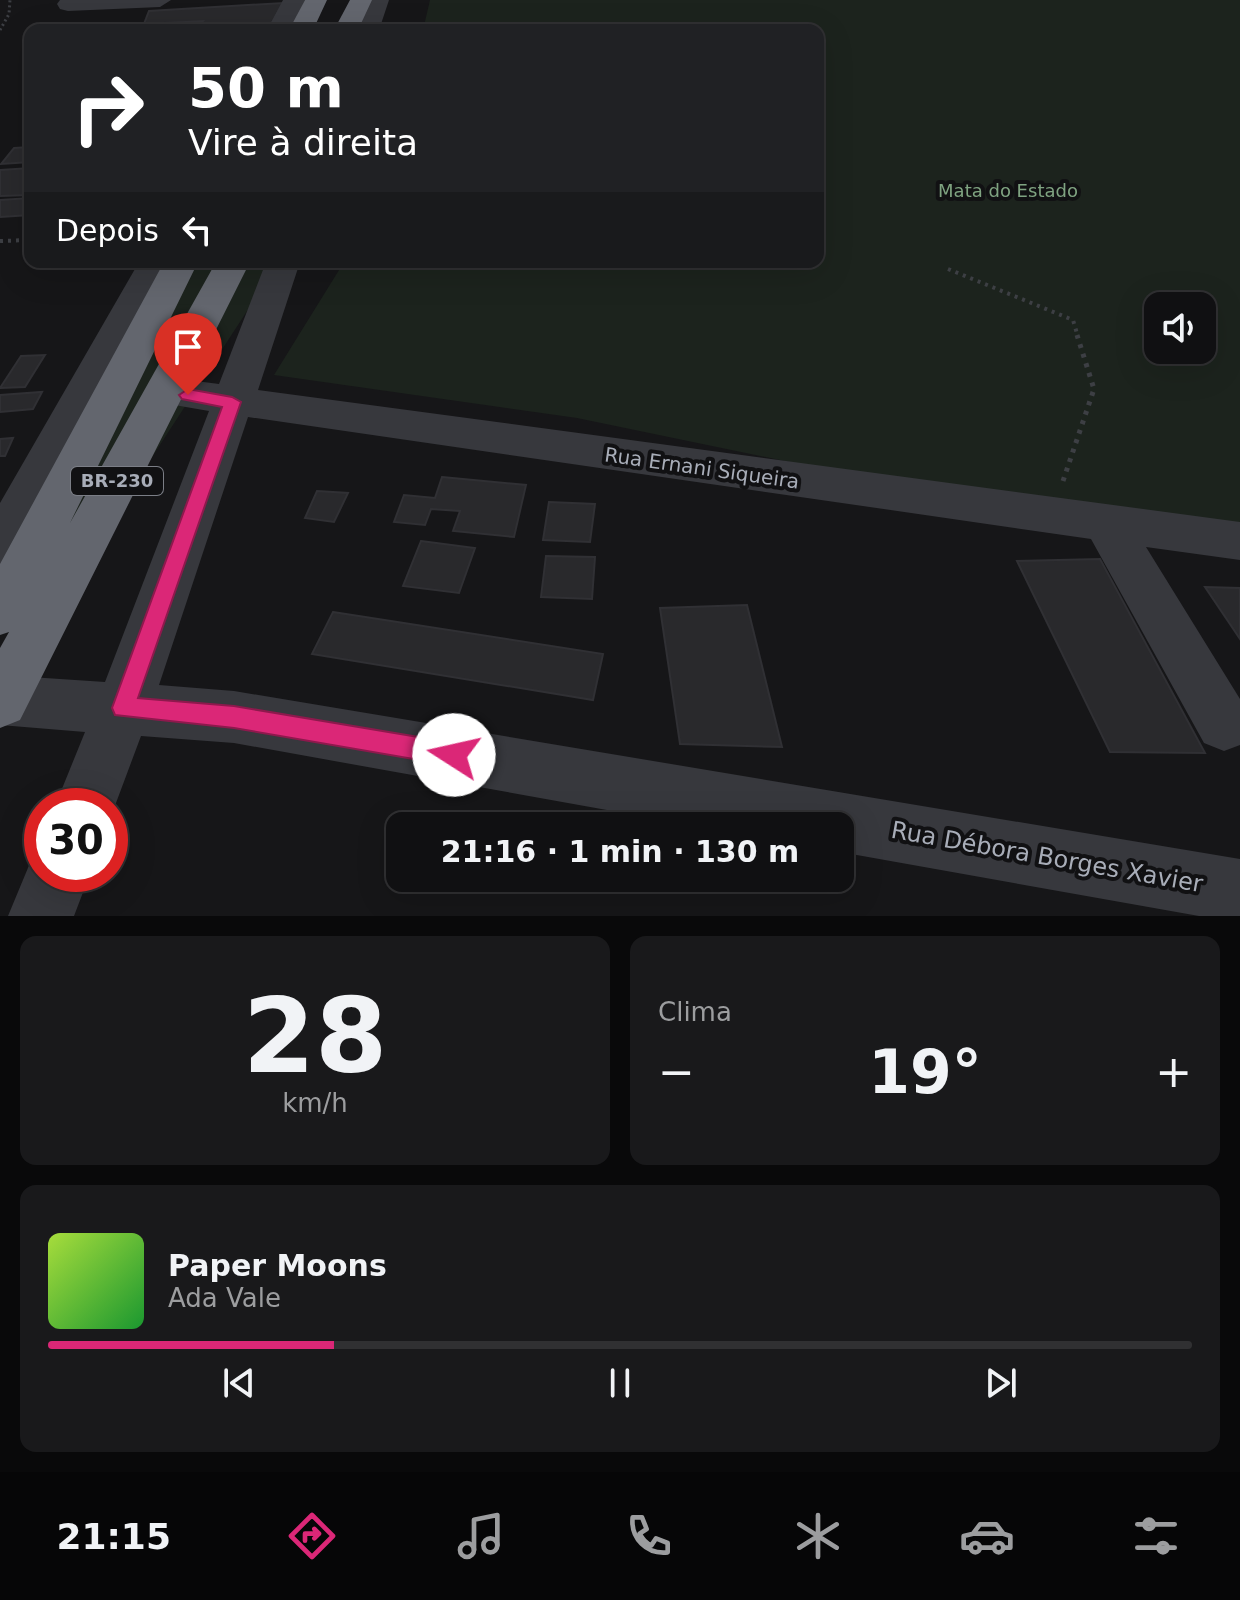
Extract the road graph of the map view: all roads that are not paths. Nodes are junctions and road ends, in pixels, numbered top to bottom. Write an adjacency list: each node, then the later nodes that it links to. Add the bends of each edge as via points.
1 (160, 0): 6 (street)
2 (294, 0): 7 (street)
3 (316, 0): 8 (highway)
4 (361, 0): 9 (highway)
5 (378, 0): 10 (street)
6 (68, 4)
7 (282, 24)
8 (304, 24)
9 (349, 24)
10 (369, 24)
11 (153, 268): 19 (street)
12 (178, 268): 20 (highway, BR-230)
13 (230, 268): 15 (highway, BR-230)
14 (281, 268): 16 (street)
15 (165, 391): 16 (street, Rua Ernani Siqueira); 21 (highway, BR-230)
16 (232, 402): 17 (street, Rua Ernani Siqueira); 22 (street)
17 (1107, 524): 18 (street, Rua Ernani Siqueira); 23 (street)
18 (1240, 541)
19 (0, 546)
20 (0, 613)
21 (0, 701): 22 (street, Rua Débora Borges Xavier)
22 (123, 708): 24 (street); 25 (street, Rua Débora Borges Xavier, via 234,717)
23 (1224, 724)
24 (92, 788)
25 (1240, 891)
26 (51, 892): 27 (street)
27 (41, 916)

